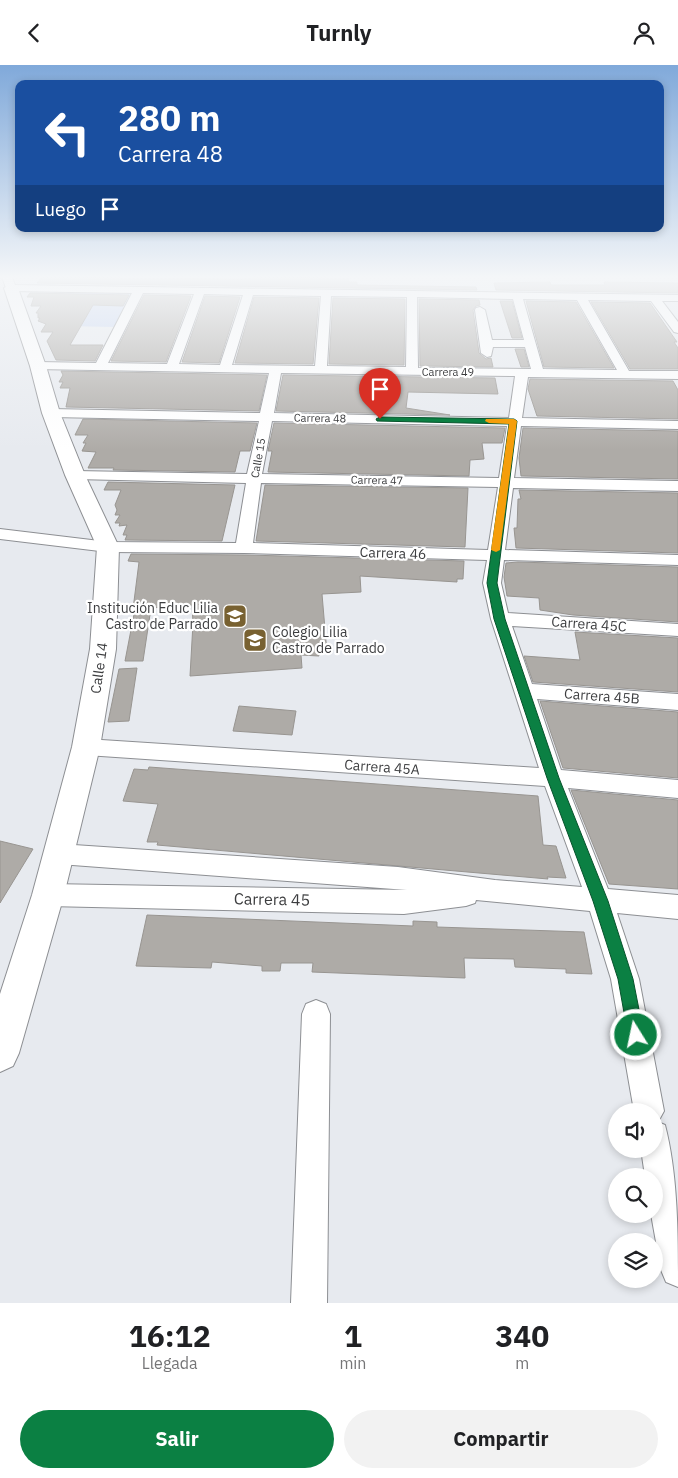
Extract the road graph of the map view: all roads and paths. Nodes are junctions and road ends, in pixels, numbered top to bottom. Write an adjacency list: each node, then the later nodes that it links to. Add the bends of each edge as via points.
1 (27, 335): 12 (street, Calle 14)
2 (116, 335): 11 (street)
3 (184, 335): 13 (street)
4 (236, 335): 14 (street)
5 (323, 335): 16 (street)
6 (412, 335): 17 (street)
7 (485, 335): 10 (street, via 487,348)
8 (528, 335): 10 (street)
9 (602, 335): 19 (street)
10 (530, 344): 18 (street)
11 (100, 365): 12 (street, Carrera 49); 13 (street, Carrera 49)
12 (38, 366): 21 (street, Calle 14)
13 (172, 367): 14 (street, Carrera 49)
14 (226, 367): 15 (street, Carrera 49)
15 (276, 368): 16 (street, Carrera 49); 22 (street, Calle 15)
16 (321, 369): 17 (street, Carrera 49)
17 (412, 371): 18 (street, Carrera 49)
18 (530, 372): 19 (street, Carrera 49); 23 (street)
19 (625, 374): 20 (street, Carrera 49)
20 (678, 375)
21 (51, 413): 22 (street, Carrera 48); 25 (street, Calle 14)
22 (266, 417): 23 (street, Carrera 48); 26 (street, Calle 15)
23 (514, 421): 24 (street, Carrera 48); 27 (street)
24 (678, 425)
25 (75, 475): 26 (street, Carrera 47); 30 (street, Calle 14)
26 (254, 478): 27 (street, Carrera 47); 31 (street, Calle 15)
27 (506, 483): 28 (street, Carrera 47); 32 (street)
28 (678, 487)
29 (0, 534): 30 (street, Carrera 46)
30 (108, 547): 31 (street, Carrera 46); 38 (street, Calle 14, via 103,649)
31 (244, 548): 32 (street, Carrera 46)
32 (495, 556): 33 (street, Carrera 46); 34 (street, via 492,583)
33 (678, 560)
34 (500, 619): 35 (street, Carrera 45C); 36 (street)
35 (678, 630)
36 (526, 691): 37 (street, Carrera 45B); 39 (street)
37 (678, 702)
38 (86, 747): 39 (street, Carrera 45A); 41 (street, Calle 14)
39 (553, 778): 40 (street, Carrera 45A); 44 (street)
40 (678, 789)
41 (59, 854): 42 (street, Carrera 45, via 398,878); 43 (street, Calle 14)
42 (495, 891): 43 (street, Carrera 45, via 404,902); 44 (street, Carrera 45)
43 (48, 895): 47 (street, Calle 14)
44 (600, 901): 45 (street, Carrera 45); 48 (street, via 625,979)
45 (678, 907)
46 (316, 1014): 51 (street)
47 (0, 1053)
48 (648, 1103)
49 (658, 1158): 50 (street)
50 (678, 1270)
51 (309, 1303)

